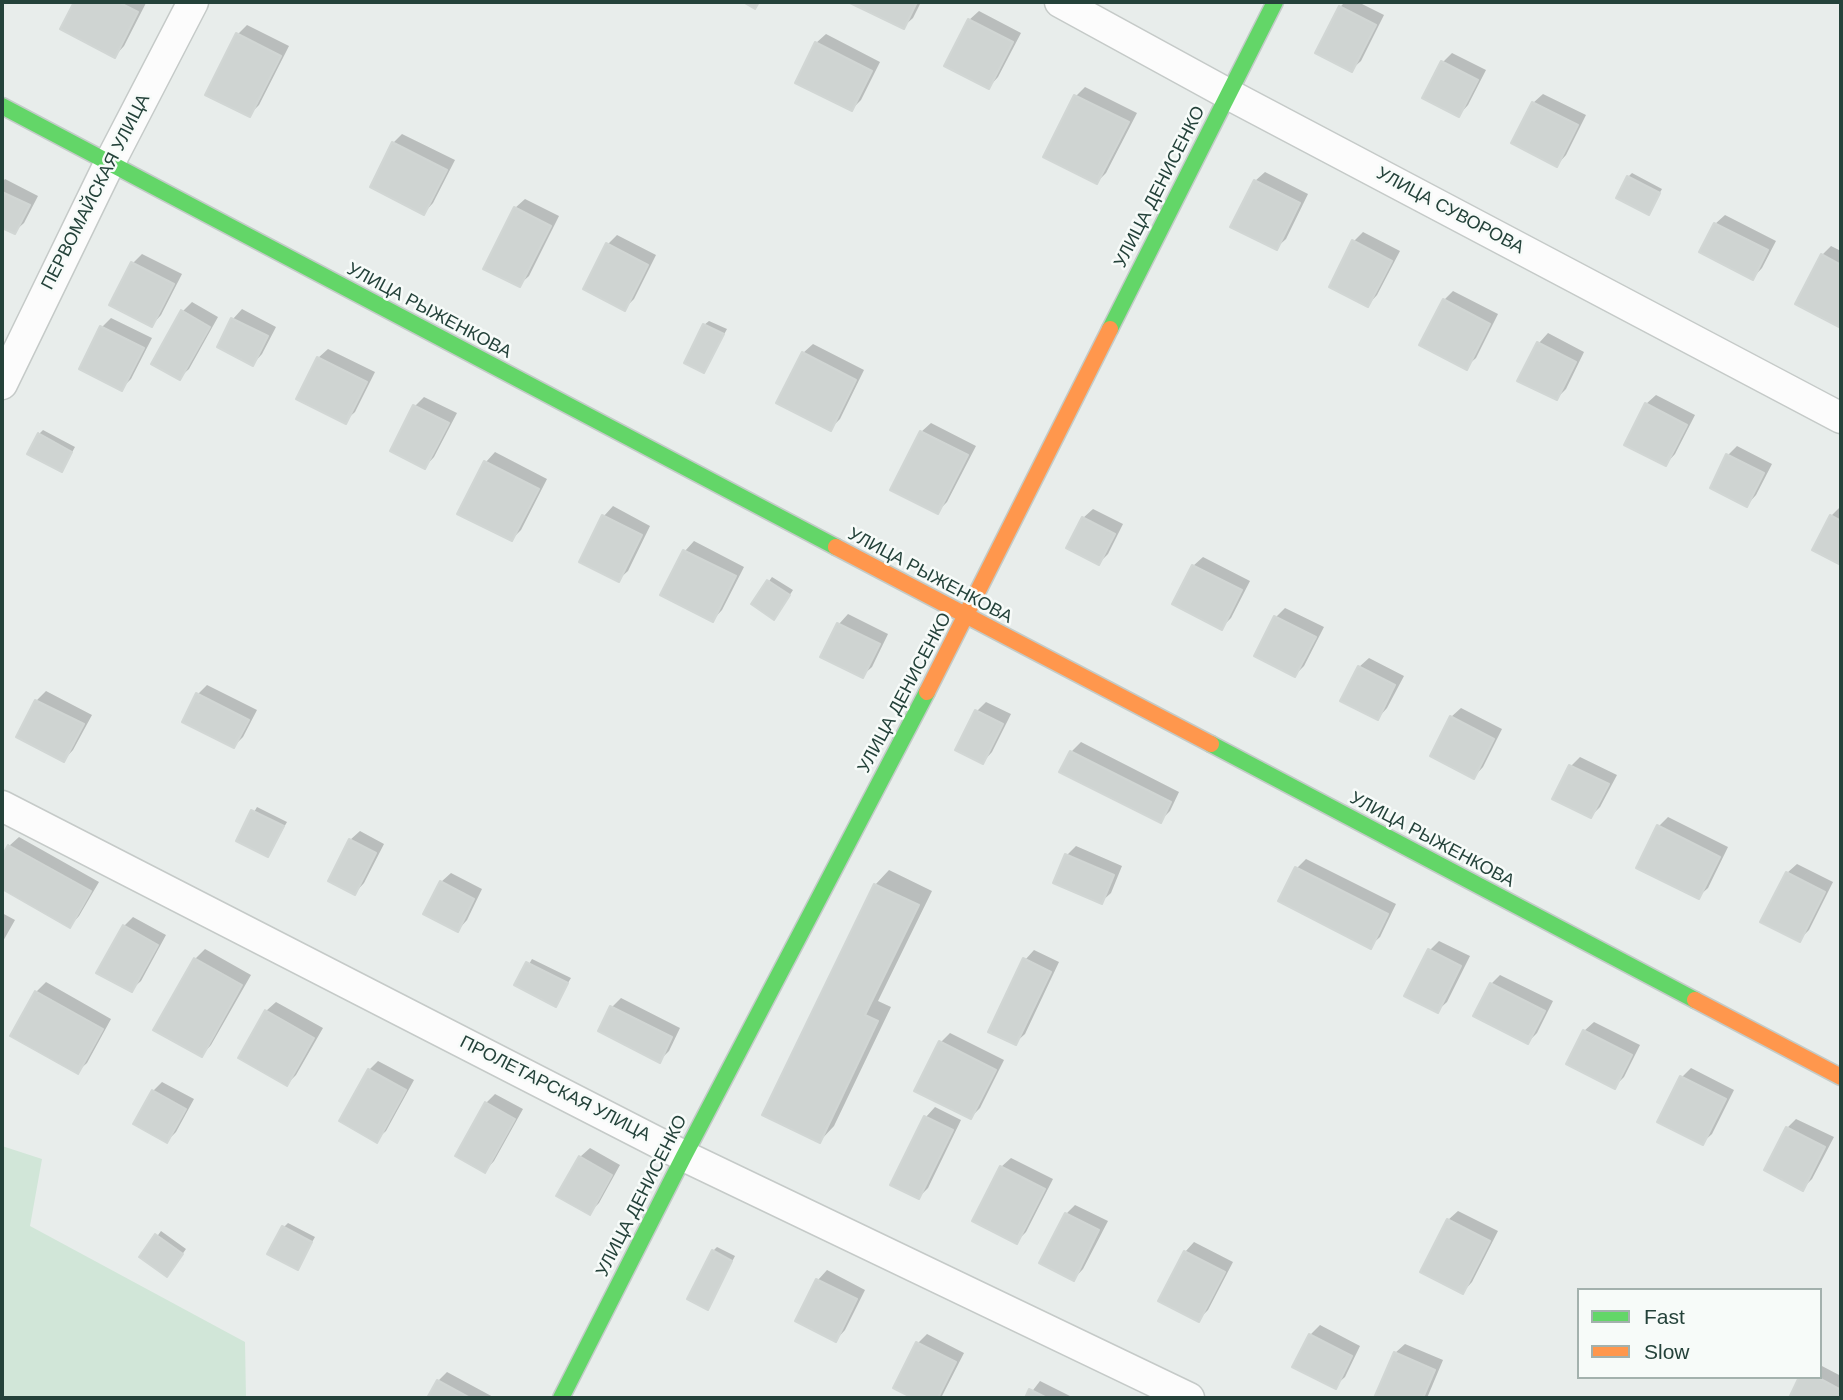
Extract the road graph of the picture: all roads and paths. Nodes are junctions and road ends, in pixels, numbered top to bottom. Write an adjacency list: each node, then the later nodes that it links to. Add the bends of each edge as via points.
1 (193, 2): 6 (street, ПЕРВОМАЙСКАЯ УЛИЦА)
2 (1060, 2): 4 (street, УЛИЦА СУВОРОВА)
3 (1275, 2): 4 (street, УЛИЦА ДЕНИСЕНКО)
4 (1228, 94): 8 (street, УЛИЦА СУВОРОВА); 9 (street, УЛИЦА ДЕНИСЕНКО)
5 (2, 106): 6 (street, УЛИЦА РЫЖЕНКОВА)
6 (109, 164): 7 (street, ПЕРВОМАЙСКАЯ УЛИЦА); 9 (street, УЛИЦА РЫЖЕНКОВА)
7 (2, 384)
8 (1841, 418)
9 (966, 617): 11 (street, УЛИЦА РЫЖЕНКОВА); 12 (street, УЛИЦА ДЕНИСЕНКО)
10 (2, 806): 12 (street, ПРОЛЕТАРСКАЯ УЛИЦА)
11 (1841, 1077)
12 (684, 1156): 13 (street, УЛИЦА ДЕНИСЕНКО); 14 (street, ПРОЛЕТАРСКАЯ УЛИЦА)
13 (561, 1398)
14 (1189, 1398)

